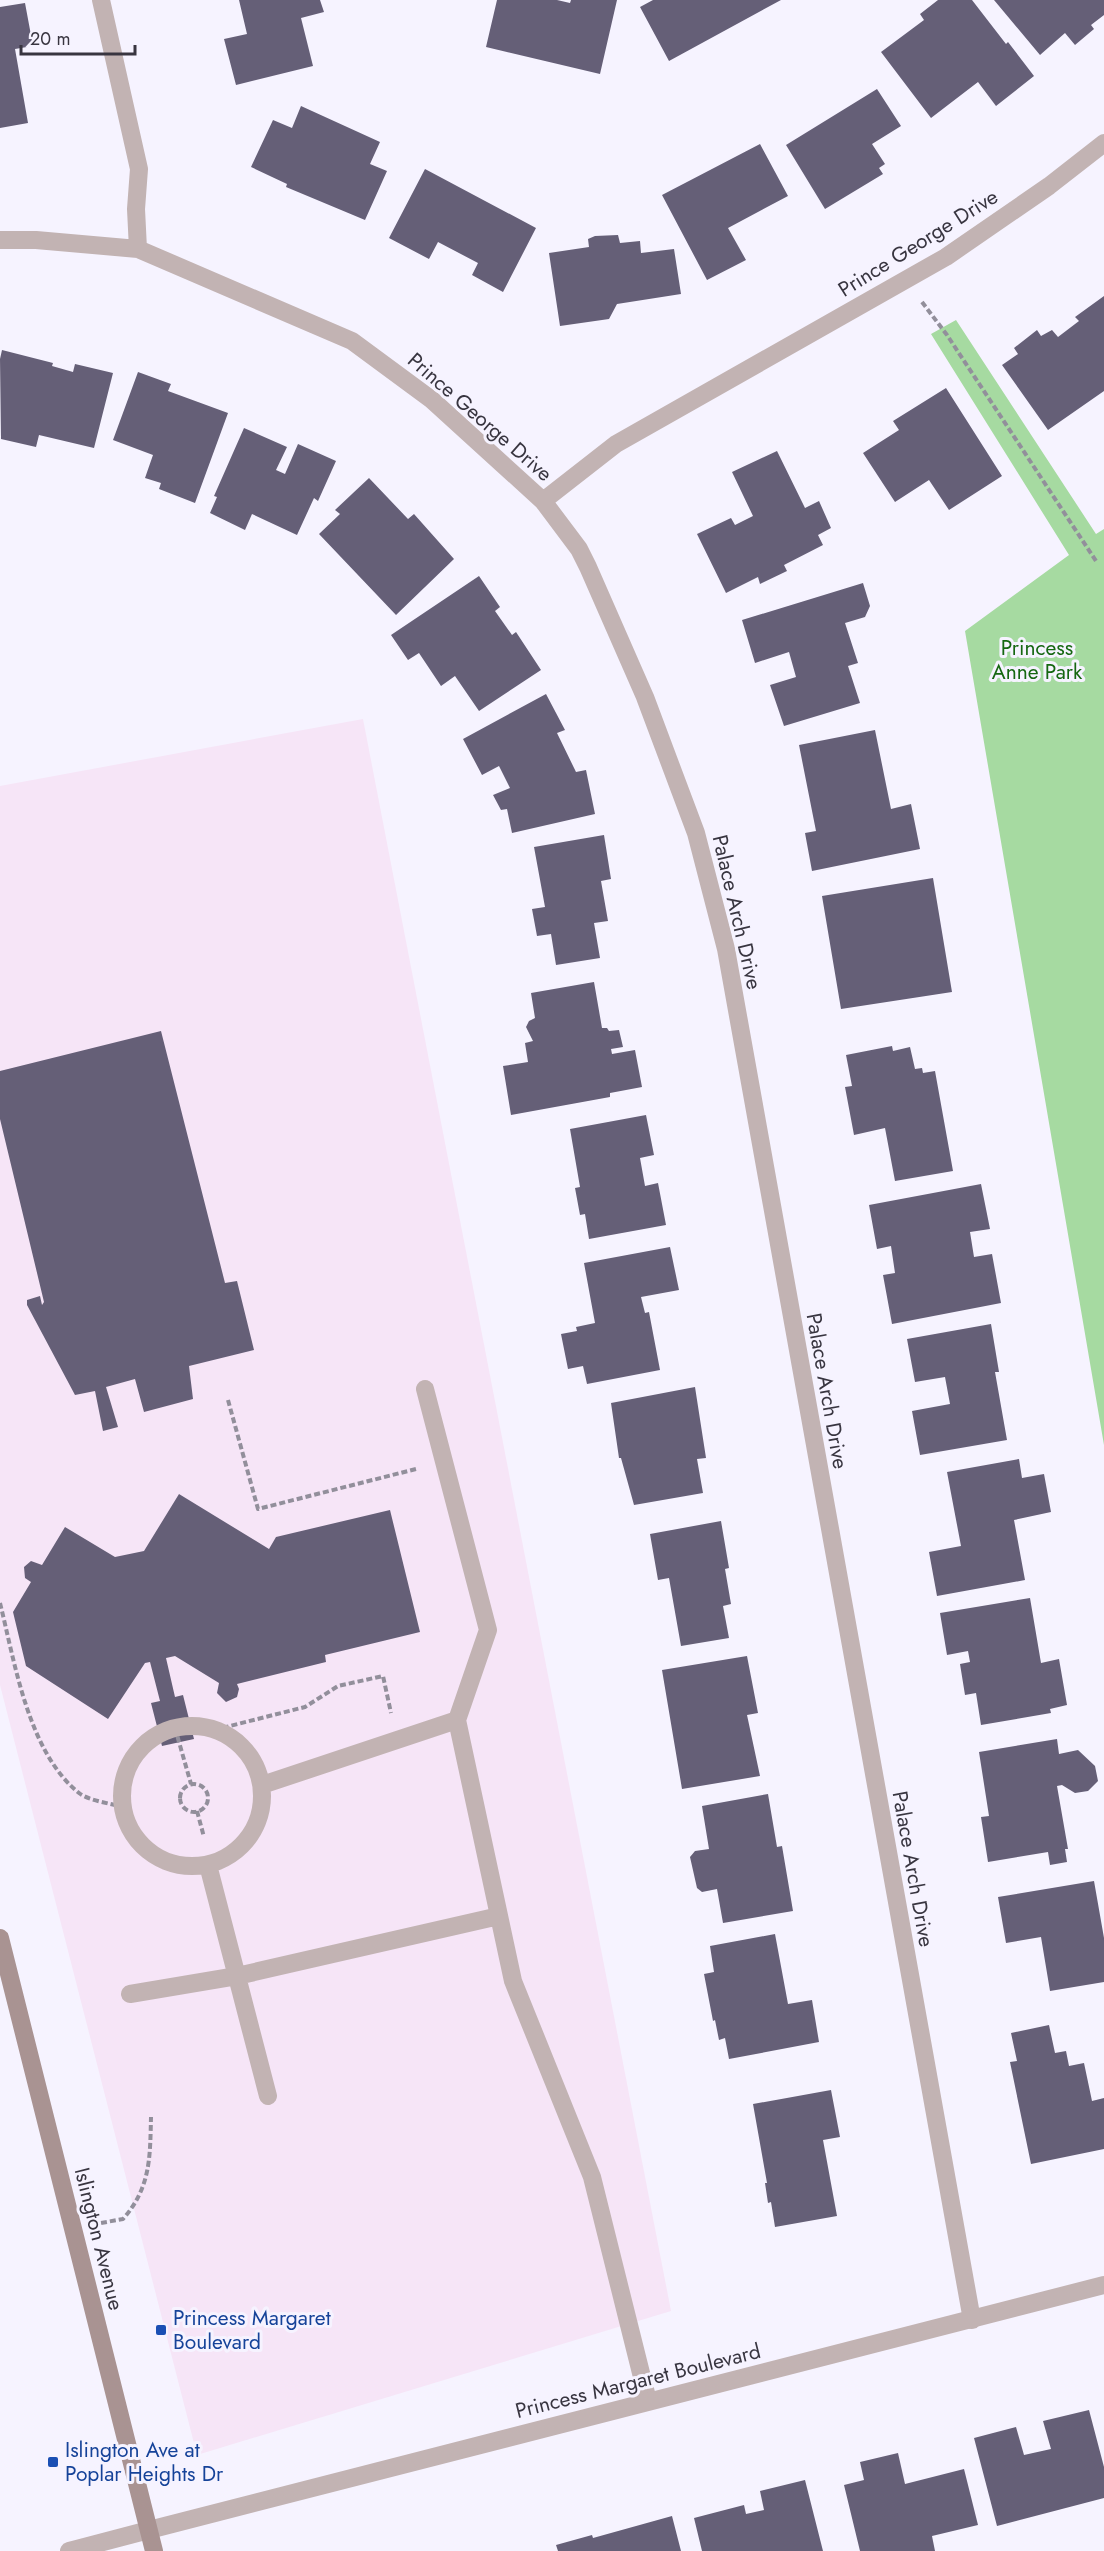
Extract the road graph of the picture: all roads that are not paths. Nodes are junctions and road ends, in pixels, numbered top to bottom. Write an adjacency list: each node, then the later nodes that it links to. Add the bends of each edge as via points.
1 (101, 0): 4 (street, via 139,169 135,209)
2 (1104, 143): 5 (street, Prince George Drive, via 946,257 616,444)
3 (0, 240): 4 (street, Prince George Drive)
4 (138, 249): 5 (street, Prince George Drive, via 352,341 432,400)
5 (543, 501): 16 (street, Palace Arch Drive, via 579,549 645,697 696,833 726,949)
6 (425, 1389): 7 (street, via 488,1630)
7 (457, 1720): 8 (street); 10 (street)
8 (262, 1785): 9 (street, via 262,1806 245,1844); 9 (street, via 254,1763 240,1744 214,1730 198,1726 175,1728 154,1736 138,1751 126,1770 121,1792 131,1834 146,1851 165,1862 187,1867)
9 (208, 1865): 12 (street)
10 (499, 1916): 12 (street); 17 (street, via 513,1981 592,2177)
11 (0, 1938): 18 (main road, Islington Avenue)
12 (237, 1976): 13 (street); 14 (street)
13 (130, 1994)
14 (268, 2096)
15 (1104, 2285): 16 (street, Princess Margaret Boulevard)
16 (972, 2320): 17 (street, Princess Margaret Boulevard)
17 (648, 2401): 18 (street, Princess Margaret Boulevard)
18 (149, 2530): 19 (street, Princess Margaret Boulevard); 20 (main road, Islington Avenue)
19 (69, 2551)
20 (154, 2551)

